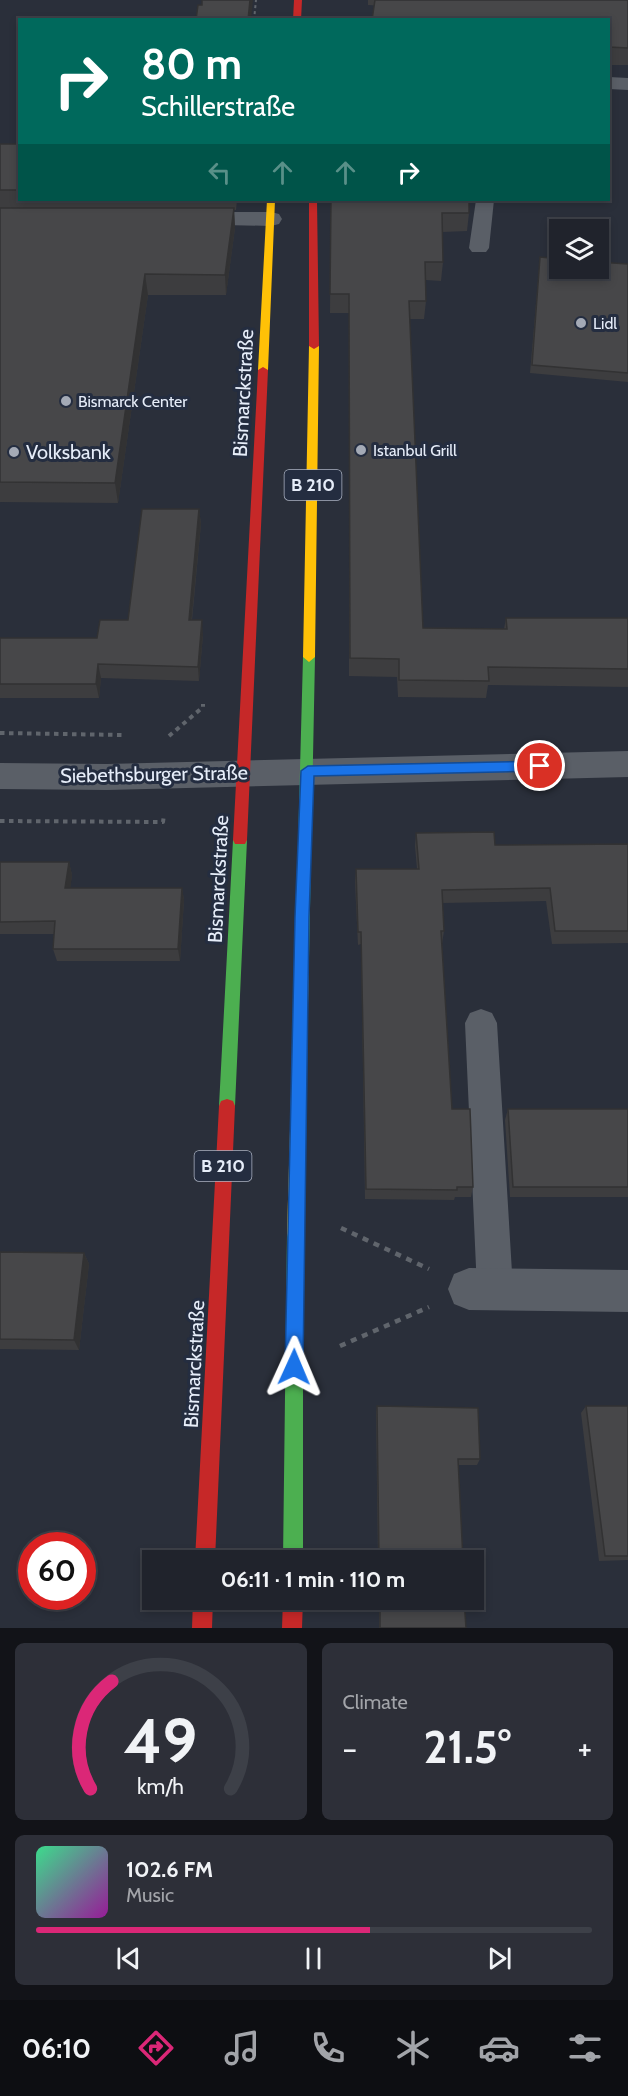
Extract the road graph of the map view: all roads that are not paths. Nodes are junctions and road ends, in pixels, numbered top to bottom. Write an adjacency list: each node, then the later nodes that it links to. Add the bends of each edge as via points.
1 (298, 0): 2 (main road)
2 (297, 18)
3 (610, 83): 4 (street)
4 (628, 84)
5 (313, 201): 11 (main road, B 210, via 314,433)
6 (486, 201): 9 (lane)
7 (271, 209): 8 (street); 12 (main road, Bismarckstraße / B 210)
8 (165, 219)
9 (479, 248)
10 (628, 764): 11 (street, Siebethsburger Straße)
11 (308, 771): 12 (street, Siebethsburger Straße); 18 (main road, B 210)
12 (242, 773): 13 (street, Siebethsburger Straße); 17 (main road, Bismarckstraße / B 210)
13 (0, 776)
14 (481, 1023): 15 (lane)
15 (482, 1289): 16 (street)
16 (628, 1291)
17 (205, 1550)
18 (293, 1550)
19 (203, 1610): 21 (main road)
20 (293, 1610): 22 (main road)
21 (202, 1628)
22 (292, 1628)

